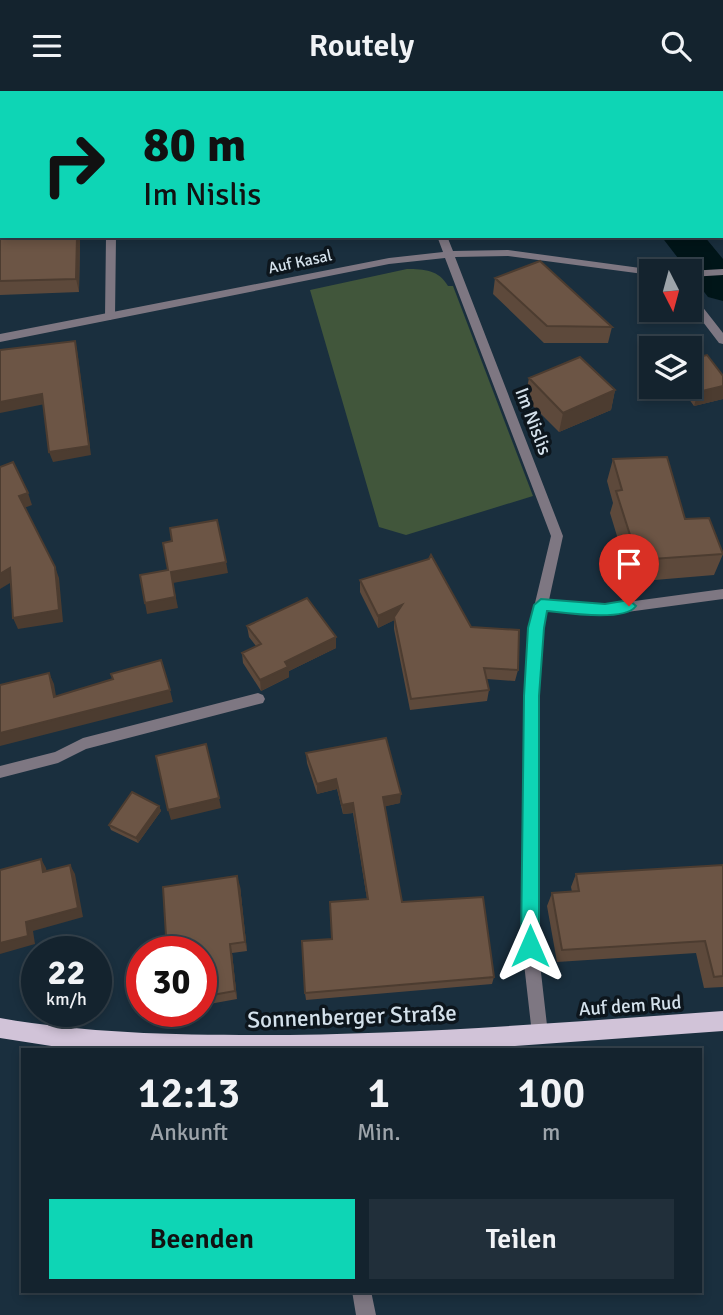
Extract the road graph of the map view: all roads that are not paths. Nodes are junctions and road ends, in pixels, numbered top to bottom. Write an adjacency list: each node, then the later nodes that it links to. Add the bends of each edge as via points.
1 (111, 238): 8 (street)
2 (443, 238): 3 (street, Im Nislis)
3 (451, 254): 4 (street, Auf Kasal, via 508,253); 8 (street, Auf Kasal, via 389,261); 12 (street, Im Nislis, via 557,536)
4 (639, 270)
5 (723, 272): 6 (street)
6 (702, 273)
7 (702, 313): 10 (street)
8 (110, 317): 9 (street, Auf Kasal)
9 (0, 338)
10 (723, 340)
11 (723, 594): 12 (street, via 605,610)
12 (541, 605): 17 (street, Im Nislis, via 531,696 530,920)
13 (258, 699): 14 (street, via 83,744 58,757)
14 (0, 772)
15 (723, 1021): 17 (main road, Auf dem Rud)
16 (0, 1028): 18 (main road, Sonnenberger Straße, via 167,1045)
17 (540, 1034): 19 (main road, Sonnenberger Straße)
18 (274, 1048)
19 (324, 1048)
20 (361, 1293): 21 (street)
21 (366, 1315)

